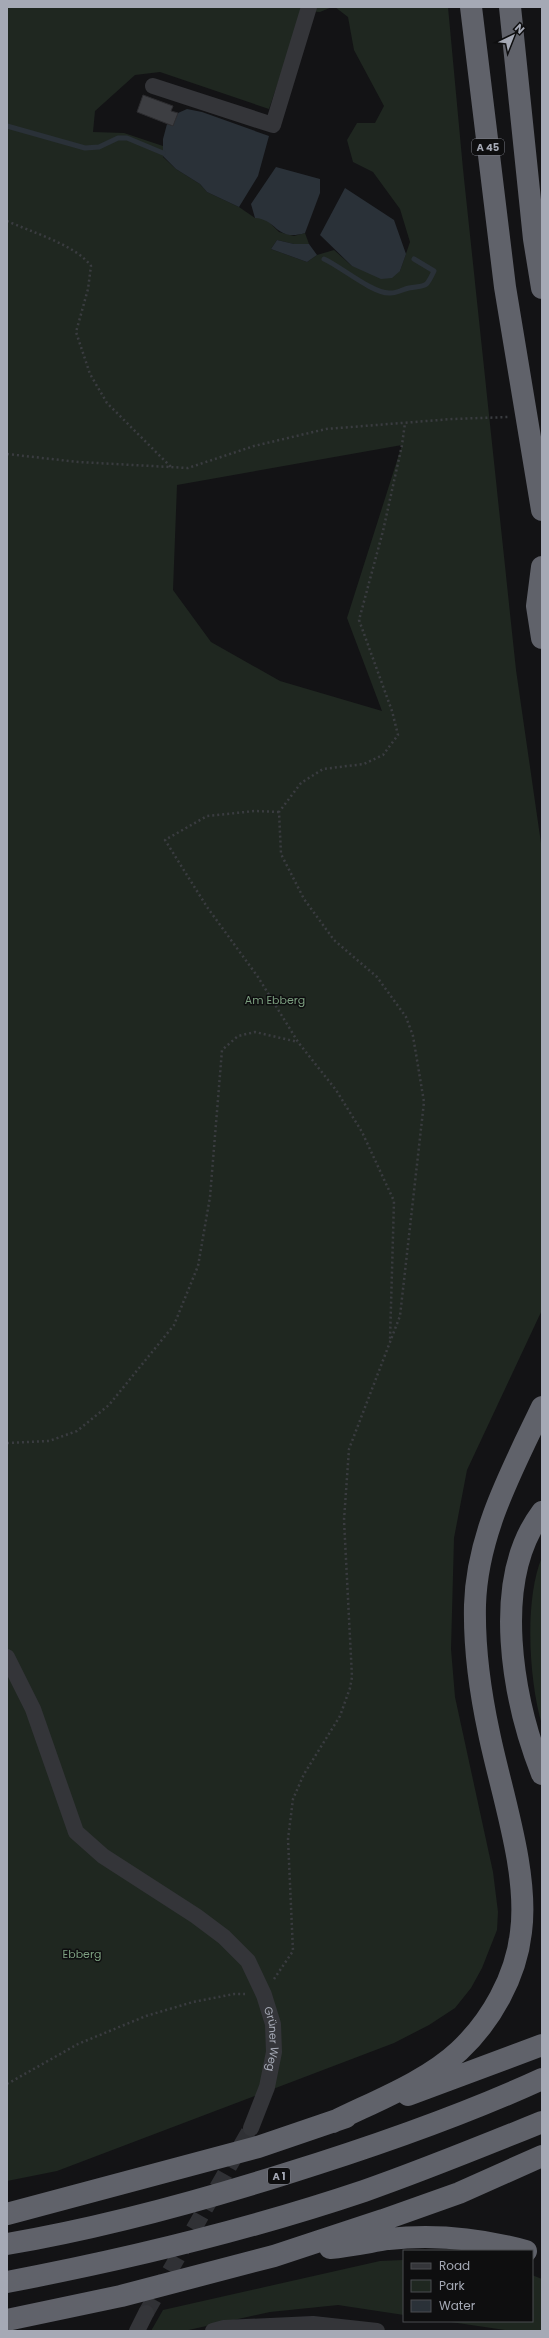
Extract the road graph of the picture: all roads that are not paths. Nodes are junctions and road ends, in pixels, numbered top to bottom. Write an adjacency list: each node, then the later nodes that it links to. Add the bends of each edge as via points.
1 (309, 7): 5 (street, via 272,125)
2 (471, 7): 8 (highway, A 45, via 505,287)
3 (510, 7): 4 (highway)
4 (515, 50): 6 (highway); 7 (highway, via 534,239)
5 (153, 86)
6 (542, 182)
7 (542, 288)
8 (542, 510)
9 (542, 567): 10 (highway, via 537,606)
10 (542, 638)
11 (542, 1407): 17 (highway, via 502,1491 490,1525 481,1561 475,1603 480,1688 518,1866 521,1932 515,1957 507,1983 493,2008 458,2052 418,2079)
12 (542, 1512): 14 (highway, via 522,1551 512,1603 513,1652 520,1703)
13 (7, 1657): 19 (street, Grüner Weg, via 33,1709 76,1832 103,1856 196,1916 224,1937 248,1961 264,1994 273,2024 274,2052 267,2087)
14 (542, 1774)
15 (542, 2045): 17 (highway)
16 (542, 2080): 22 (highway, A 1, via 429,2126 348,2155 222,2194 69,2233)
17 (333, 2122): 21 (highway, via 258,2147)
18 (542, 2122): 25 (highway, via 446,2161 305,2210 78,2269)
19 (250, 2128)
20 (542, 2156): 24 (highway, via 459,2193)
21 (7, 2214)
22 (7, 2244)
23 (520, 2250): 24 (highway, via 465,2240 424,2238 390,2239)
24 (274, 2256): 27 (highway, via 121,2296)
25 (7, 2282)
26 (146, 2313): 28 (street)
27 (7, 2320)
28 (137, 2331)
29 (213, 2331): 30 (street, via 224,2328 313,2324)
30 (377, 2331)

